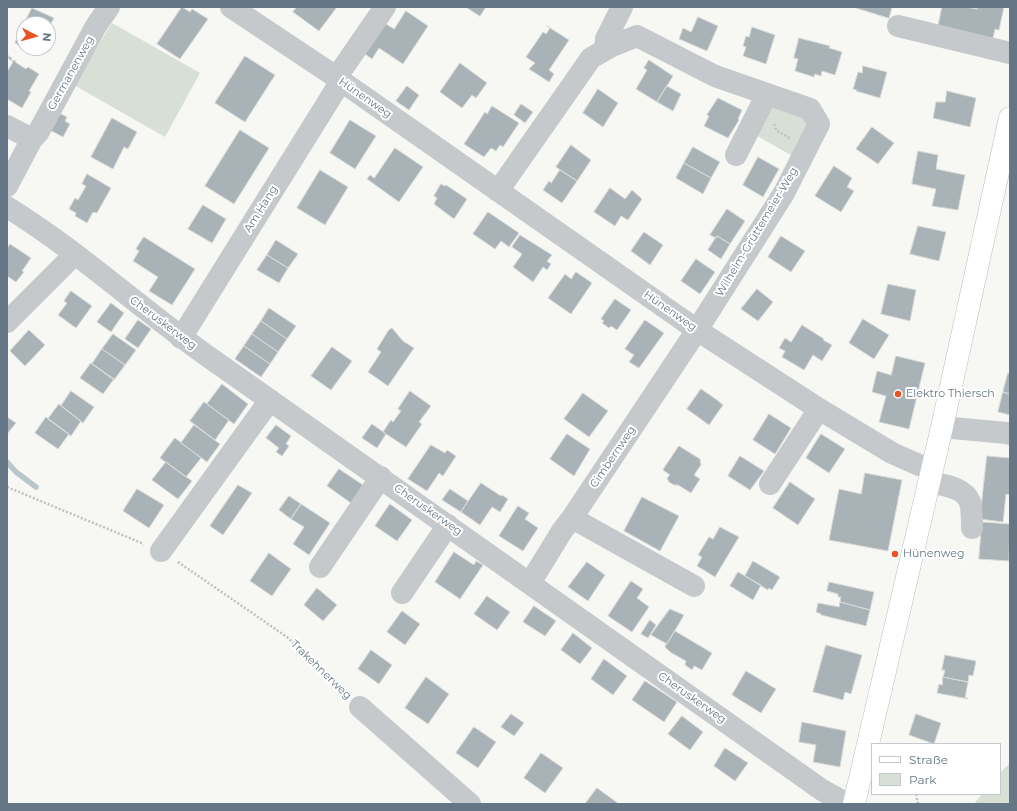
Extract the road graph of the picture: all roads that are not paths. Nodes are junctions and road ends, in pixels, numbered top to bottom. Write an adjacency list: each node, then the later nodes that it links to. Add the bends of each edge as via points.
1 (109, 7): 13 (street, Germanenweg, via 38,133)
2 (231, 7): 9 (street, Hünenweg)
3 (371, 7): 9 (street)
4 (385, 7): 9 (street)
5 (622, 7): 7 (street, via 606,39)
6 (898, 26): 8 (street)
7 (605, 50): 10 (street, Wilhelm-Grüttemeier-Weg, via 637,36 715,76); 16 (street, via 591,58)
8 (1010, 53)
9 (335, 77): 16 (street, Hünenweg); 21 (street, Am Hang)
10 (775, 97): 14 (street); 20 (street, Wilhelm-Grüttemeier-Weg, via 810,110 819,124 784,192)
11 (1010, 118): 24 (main road)
12 (7, 126): 13 (street)
13 (32, 139): 15 (street, Germanenweg)
14 (736, 155)
15 (7, 186)
16 (498, 191): 20 (street, Hünenweg)
17 (9, 213): 18 (street, Cheruskerweg)
18 (75, 254): 19 (street); 21 (street, Cheruskerweg)
19 (7, 322)
20 (697, 330): 23 (street, Hünenweg); 29 (street, Cimbernweg)
21 (181, 338): 22 (street, Cheruskerweg)
22 (270, 400): 27 (street, Cheruskerweg); 32 (street)
23 (819, 409): 26 (street, Hünenweg, via 892,453 919,465); 28 (street)
24 (942, 428): 25 (street); 26 (main road)
25 (1010, 434)
26 (931, 475): 31 (street, Hünenweg, via 962,492 970,502); 39 (main road)
27 (381, 477): 30 (street, Cheruskerweg); 33 (street)
28 (770, 484)
29 (572, 518): 34 (street, Cimbernweg); 35 (street)
30 (448, 525): 34 (street, Cheruskerweg); 36 (street)
31 (972, 528)
32 (161, 551)
33 (320, 567)
34 (530, 583): 39 (street, Cheruskerweg, via 822,790 842,801)
35 (694, 586)
36 (402, 593)
37 (360, 707): 38 (street, Trakehnerweg)
38 (470, 804)
39 (854, 804)

